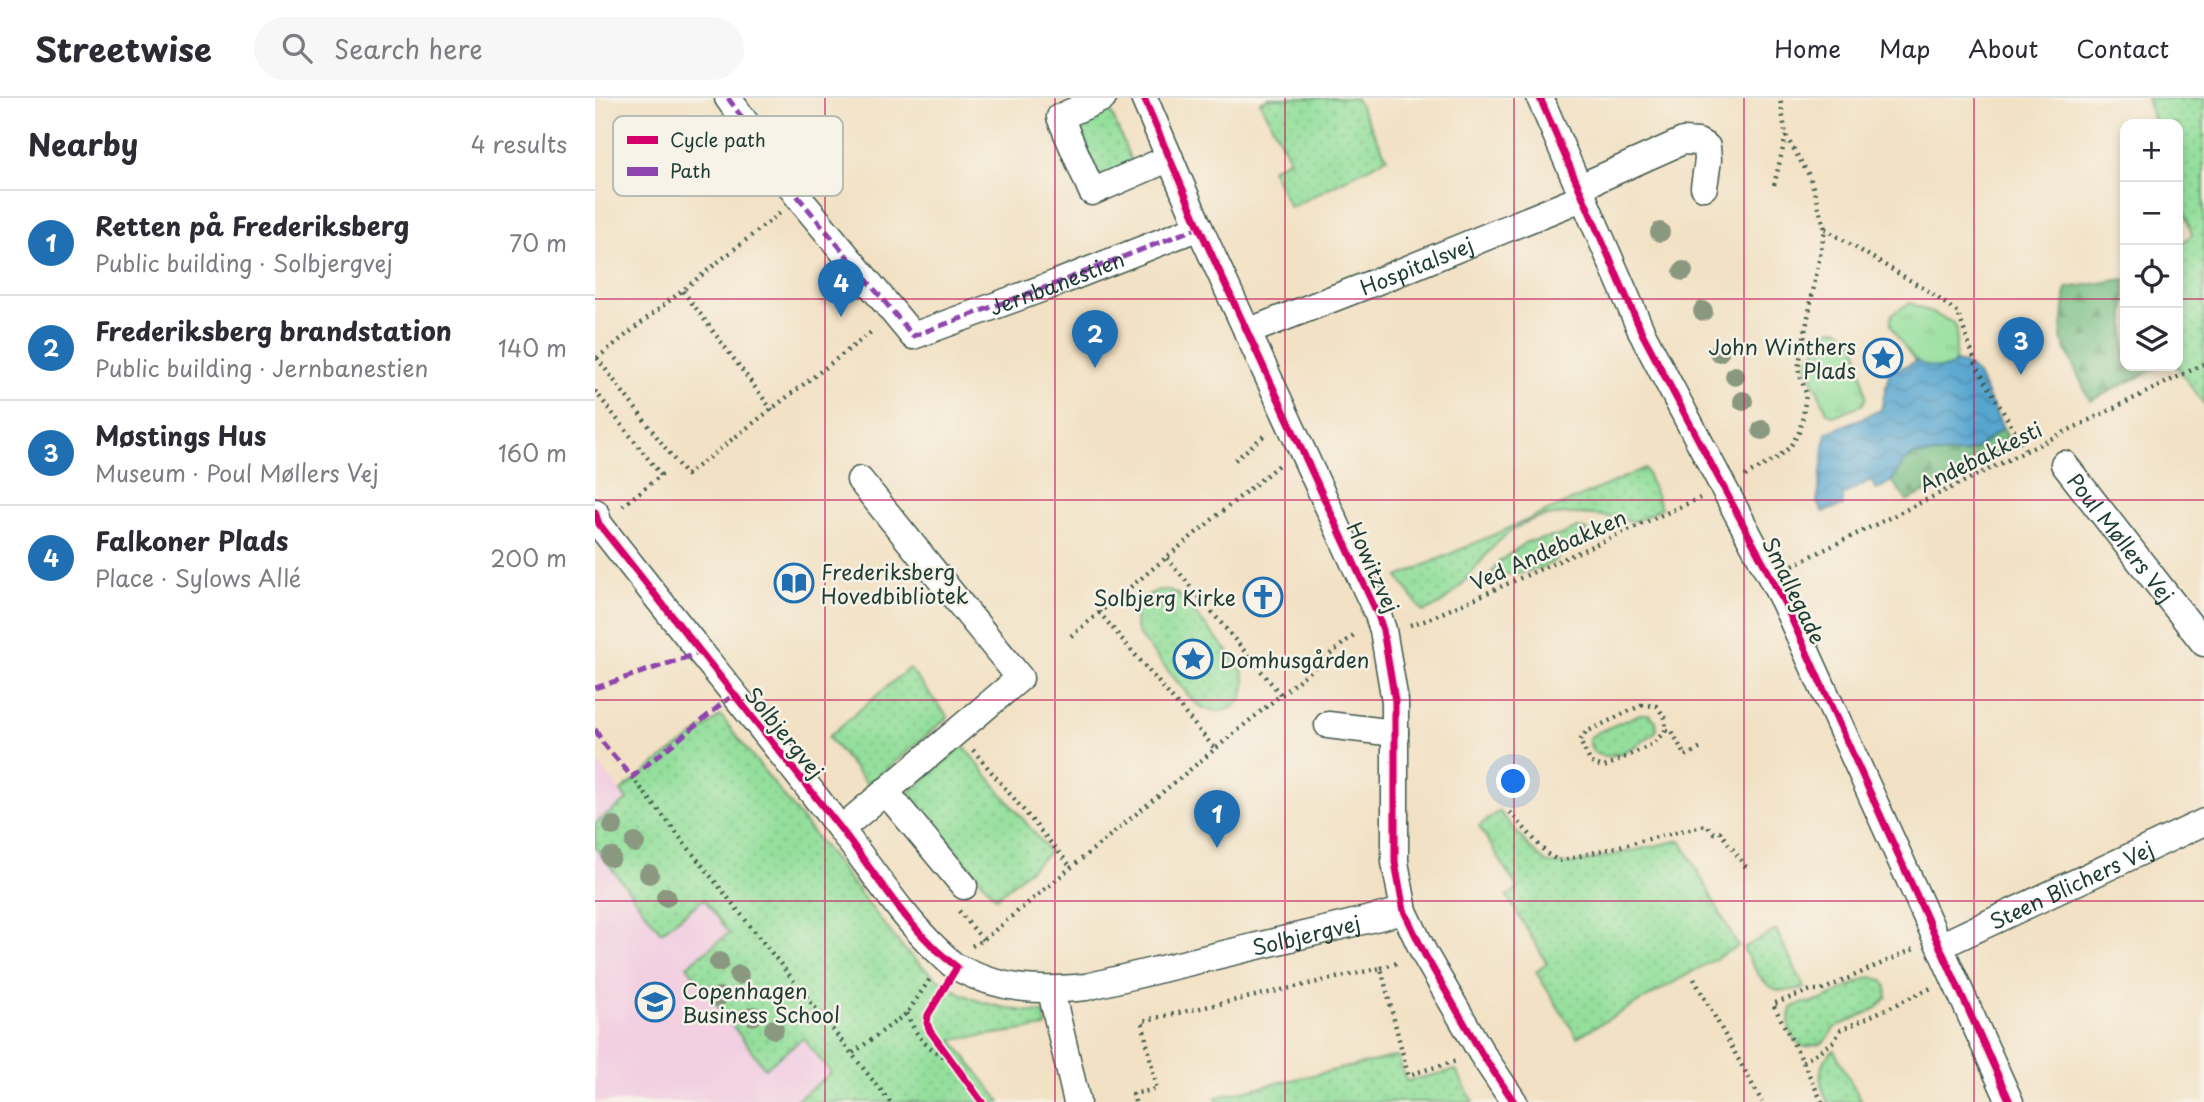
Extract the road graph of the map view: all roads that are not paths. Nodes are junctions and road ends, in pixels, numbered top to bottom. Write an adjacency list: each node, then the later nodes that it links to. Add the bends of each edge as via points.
1 (728, 98): 5 (street, Jernbanestien)
2 (1103, 98): 6 (street, via 1060,117 1092,192)
3 (1144, 98): 6 (street, Howitzvej)
4 (1540, 98): 8 (street, Smallegade)
5 (741, 116)
6 (1170, 158): 10 (street, Howitzvej)
7 (1705, 187): 8 (street, Hospitalsvej, via 1707,148 1683,141)
8 (1582, 192): 11 (street, Hospitalsvej, via 1383,279); 23 (street, Smallegade, via 1642,332 1784,602)
9 (798, 196): 10 (street, Jernbanestien, via 912,336)
10 (1199, 227): 11 (street, Howitzvej)
11 (1247, 332): 17 (street, Howitzvej, via 1380,623 1395,701)
12 (2064, 464): 15 (street, Poul Møllers Vej)
13 (860, 480): 18 (street, via 1020,678)
14 (597, 518): 20 (street, Solbjergvej)
15 (2204, 643)
16 (1328, 725): 17 (street)
17 (1395, 733): 22 (street, Howitzvej, via 1395,862)
18 (885, 791): 20 (street); 21 (street)
19 (2204, 822): 23 (street, Steen Blichers Vej)
20 (841, 829): 24 (street, Solbjergvej, via 921,935 952,963 990,982)
21 (964, 886)
22 (1404, 911): 24 (street, Solbjergvej, via 1086,987); 26 (street, Howitzvej, via 1482,1054)
23 (1939, 942): 27 (street, Smallegade)
24 (1051, 991): 25 (street)
25 (1077, 1102)
26 (1514, 1102)
27 (2010, 1102)

